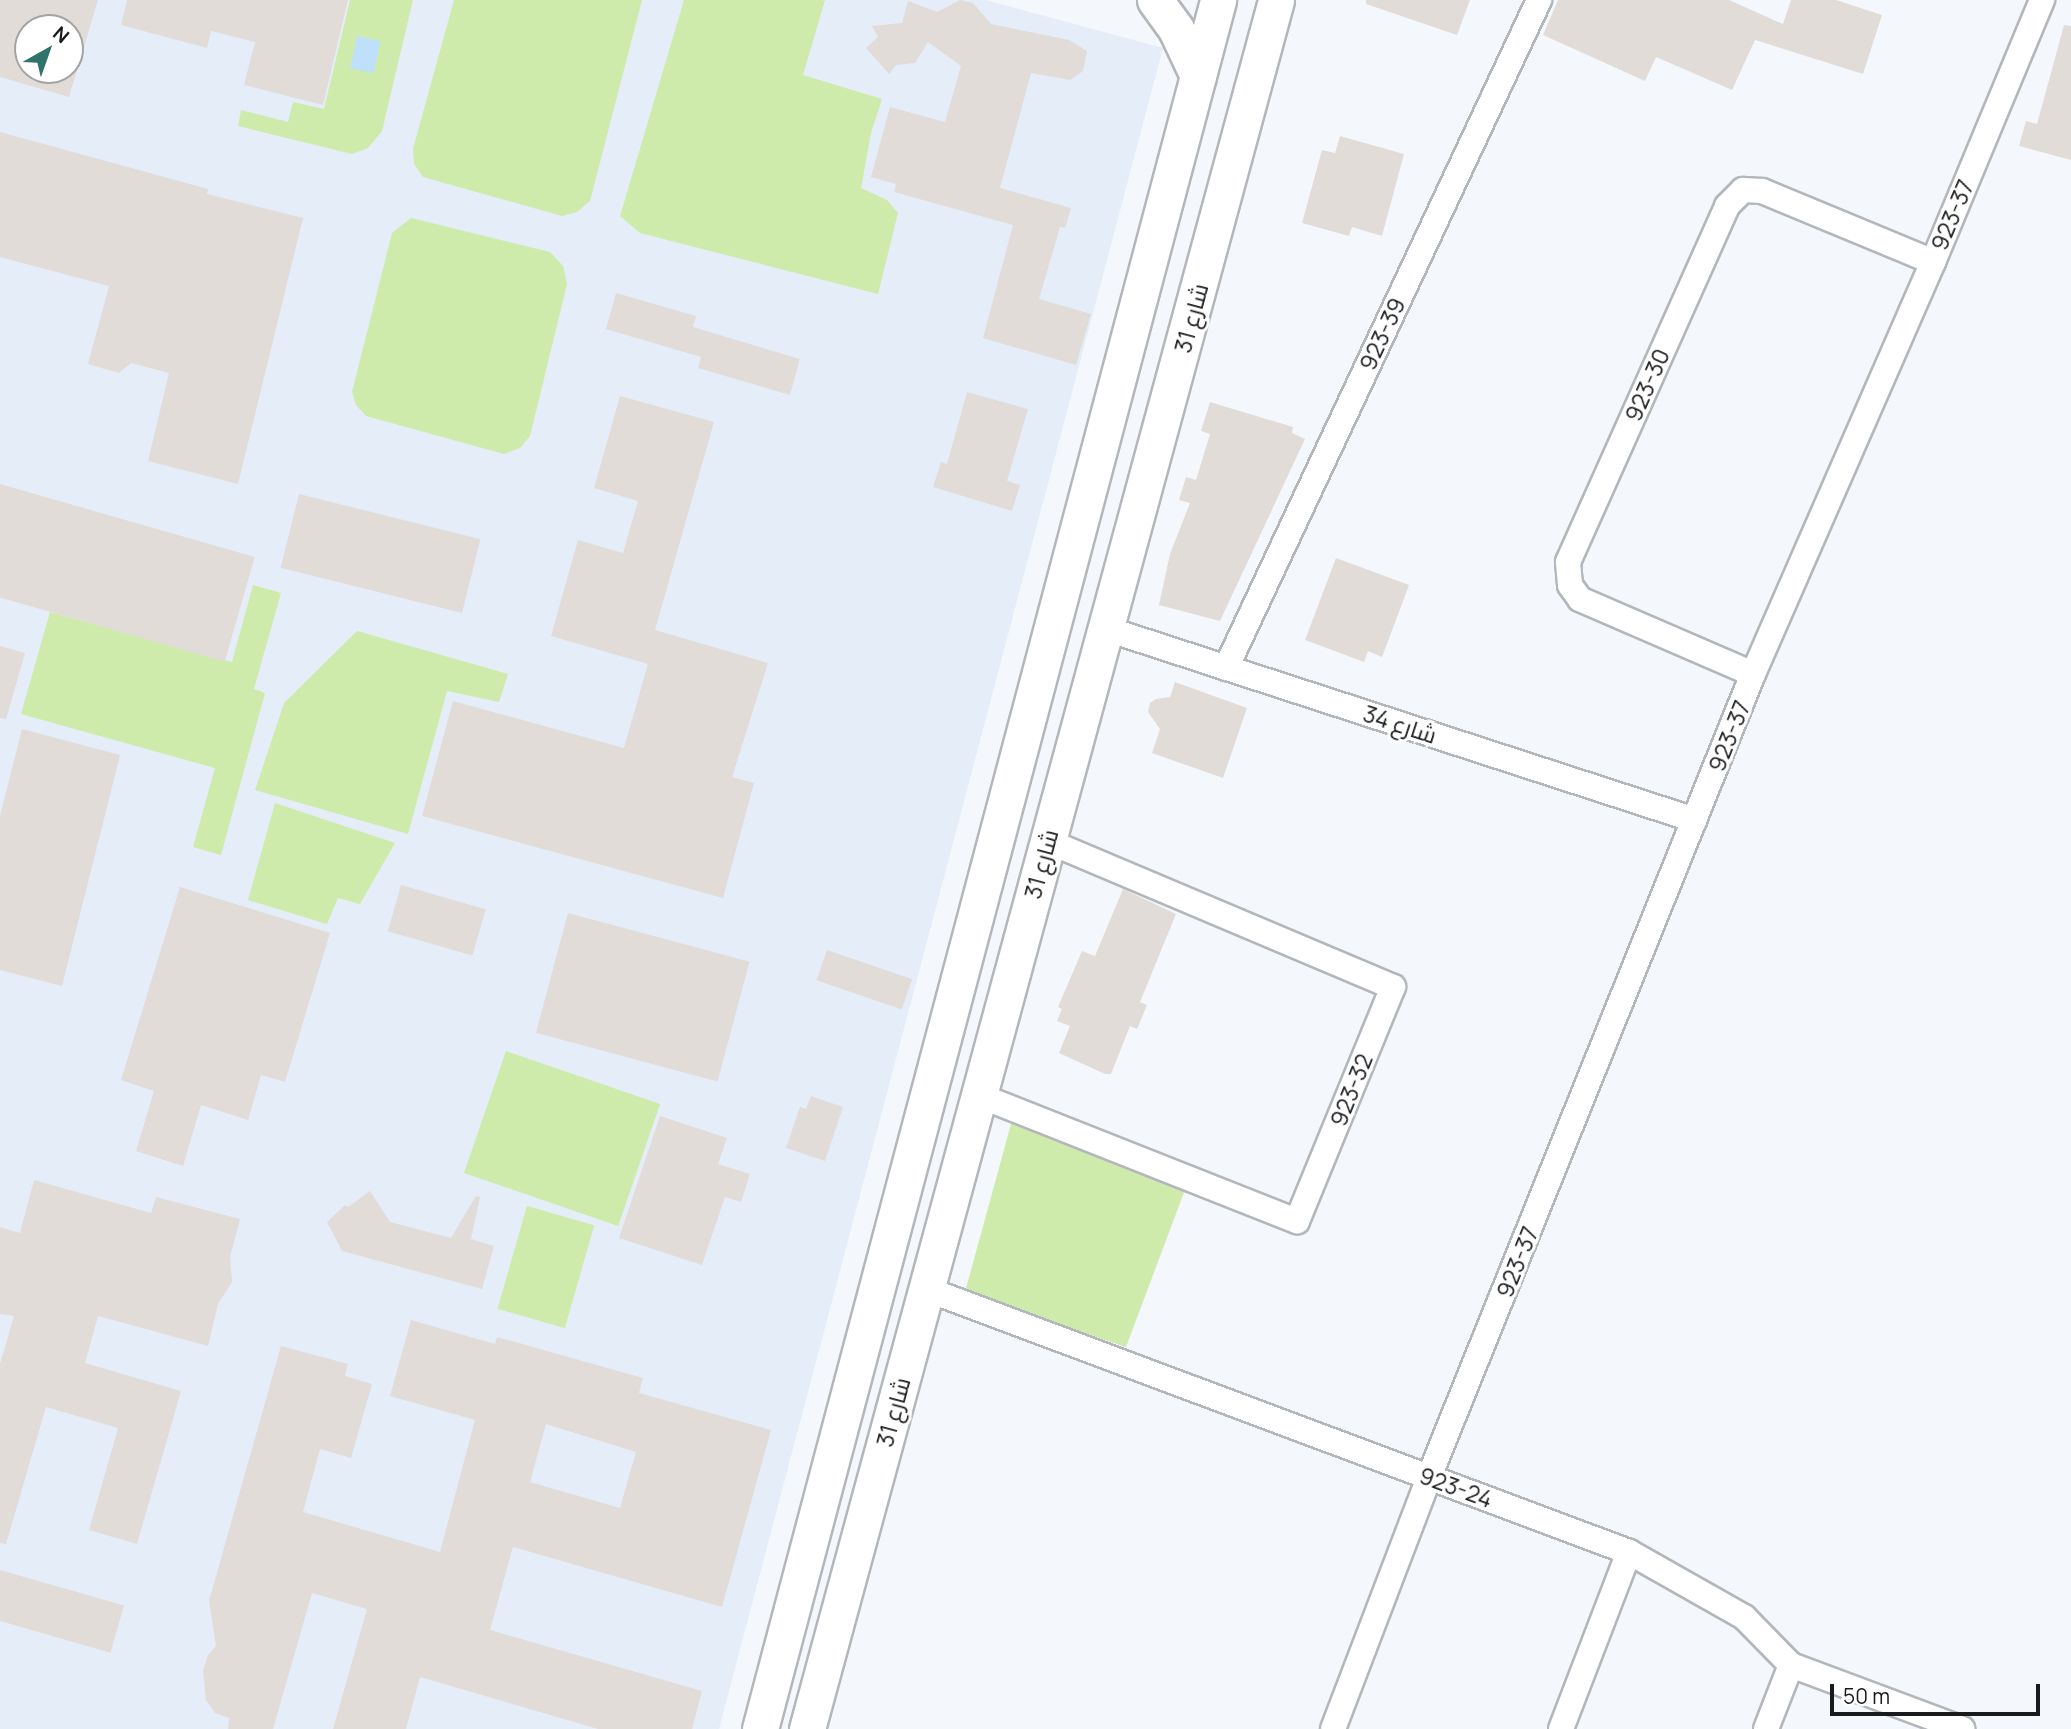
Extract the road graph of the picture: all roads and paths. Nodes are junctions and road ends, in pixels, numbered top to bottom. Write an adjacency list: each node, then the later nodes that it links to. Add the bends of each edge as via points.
1 (1155, 0): 6 (street, via 1176,29)
2 (1218, 0): 6 (street, شارع 31)
3 (1276, 0): 8 (street, شارع 31)
4 (1539, 0): 9 (street, 923-39)
5 (2042, 0): 7 (street, 923-37)
6 (1198, 76): 18 (street, شارع 31)
7 (1933, 262): 10 (street, 923-37); 10 (street, 923-30, via 1762,191 1743,190 1727,206 1568,562 1570,585 1580,599)
8 (1104, 628): 9 (street, شارع 34); 12 (street, شارع 31)
9 (1226, 668): 11 (street, شارع 34)
10 (1753, 674): 11 (street, 923-37)
11 (1695, 820): 15 (street, 923-37)
12 (1047, 841): 13 (street, شارع 31); 13 (street, 923-32, via 1392,987 1297,1221)
13 (978, 1095): 14 (street, شارع 31)
14 (926, 1289): 15 (street, 923-24); 19 (street, شارع 31)
15 (1429, 1477): 16 (street, 923-24); 20 (street, 923-37)
16 (1629, 1552): 17 (street, 923-24, via 1744,1617); 21 (street)
17 (1791, 1665): 22 (street); 23 (street, 923-24)
18 (760, 1729)
19 (807, 1729)
20 (1333, 1729)
21 (1561, 1729)
22 (1766, 1729)
23 (1962, 1729)

